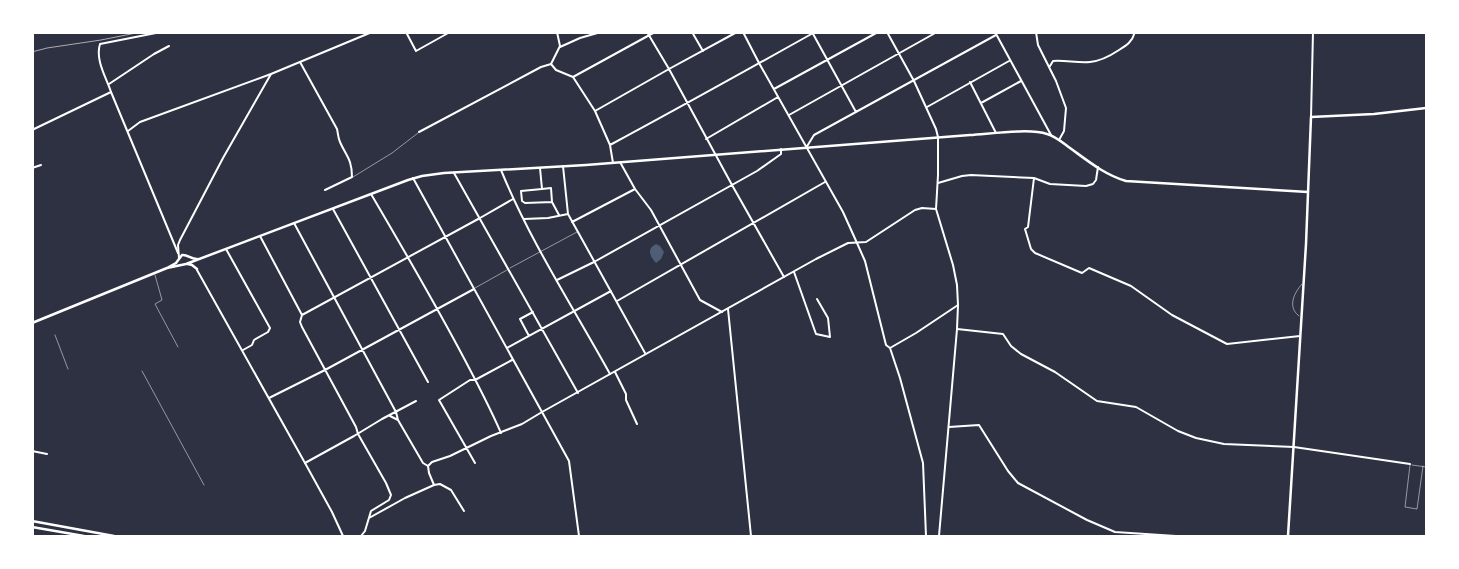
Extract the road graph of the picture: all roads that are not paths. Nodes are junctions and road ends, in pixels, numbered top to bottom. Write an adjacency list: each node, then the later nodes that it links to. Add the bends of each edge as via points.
1 (161, 32): 38 (street, via 100,44 98,57)
2 (372, 32): 28 (street)
3 (406, 32): 4 (street, via 416,51)
4 (450, 32)
5 (601, 32): 23 (street)
6 (647, 32): 21 (street)
7 (655, 32): 21 (street)
8 (692, 32): 24 (street)
9 (737, 32): 24 (street)
10 (748, 32): 19 (street)
11 (878, 32): 26 (street)
12 (887, 32): 25 (street)
13 (937, 32): 25 (street)
14 (1036, 32): 31 (street, via 1038,45)
15 (1135, 32): 31 (street, via 1128,44 1100,60 1060,60 1053,61)
16 (1313, 32): 50 (street)
17 (557, 33): 23 (street)
18 (813, 33): 26 (street); 29 (street)
19 (744, 34): 29 (street)
20 (995, 34): 27 (street); 35 (street)
21 (649, 36): 32 (street); 34 (street)
22 (169, 46): 38 (street)
23 (560, 47): 30 (street)
24 (703, 51): 32 (street)
25 (899, 53): 35 (street); 39 (street)
26 (827, 60): 39 (street); 40 (street)
27 (1010, 60): 36 (street); 37 (street)
28 (300, 62): 33 (street); 72 (street, via 337,129 339,141 349,157)
29 (759, 63): 40 (street); 44 (street)
30 (551, 64): 34 (street, via 556,70); 53 (street)
31 (1050, 66): 58 (street, via 1066,108 1064,131)
32 (669, 69): 44 (street); 47 (street)
33 (271, 74): 52 (street, via 140,122); 103 (street, via 183,234)
34 (573, 77): 47 (street)
35 (914, 81): 45 (street); 48 (street)
36 (1022, 81): 43 (street); 55 (street)
37 (970, 82): 43 (street); 45 (street)
38 (109, 84): 41 (street)
39 (841, 86): 48 (street); 49 (street)
40 (774, 89): 42 (street)
41 (111, 92): 51 (street); 52 (street)
42 (778, 97): 49 (street); 57 (street)
43 (981, 103): 54 (street)
44 (687, 104): 57 (street); 59 (street)
45 (927, 107): 56 (street)
46 (1426, 108): 50 (main road)
47 (595, 111): 59 (street)
48 (856, 112): 60 (street, via 814,135)
49 (789, 115): 60 (street)
50 (1311, 117): 81 (main road)
51 (32, 130)
52 (128, 130): 101 (street)
53 (420, 132): 72 (lane)
54 (996, 134): 55 (main road, via 1041,132); 56 (main road)
55 (1051, 135): 58 (main road)
56 (938, 137): 60 (main road); 76 (street)
57 (706, 138): 62 (street)
58 (1059, 140): 67 (main road)
59 (610, 144): 63 (street)
60 (806, 148): 61 (main road); 75 (street)
61 (781, 149): 62 (main road); 77 (street, via 781,154)
62 (714, 154): 64 (main road); 77 (street)
63 (613, 162): 64 (main road); 66 (main road)
64 (620, 162): 79 (street)
65 (41, 166): 68 (street)
66 (564, 166): 69 (main road); 89 (street)
67 (1098, 167): 74 (street, via 1096,180 1086,186 1050,184); 81 (main road, via 1126,181)
68 (32, 168)
69 (540, 168): 70 (main road); 78 (street)
70 (501, 170): 71 (main road); 83 (street)
71 (454, 173): 73 (main road); 91 (street)
72 (352, 177): 80 (street)
73 (413, 178): 82 (main road); 99 (street)
74 (1034, 178): 76 (street, via 971,175); 141 (street, via 1028,227 1025,229 1035,253 1082,273 1089,268 1132,286 1172,316 1227,344)
75 (825, 182): 95 (street); 100 (street)
76 (938, 183): 88 (street)
77 (732, 185): 95 (street); 96 (street)
78 (542, 189): 84 (street, via 521,190); 86 (street, via 551,188)
79 (635, 189): 93 (street); 96 (street)
80 (325, 190)
81 (1308, 192): 121 (main road)
82 (371, 194): 87 (main road); 106 (street)
83 (513, 199): 85 (street); 91 (street)
84 (522, 201): 85 (street); 86 (street)
85 (515, 202): 92 (street)
86 (552, 202): 90 (street)
87 (333, 208): 94 (main road); 118 (street)
88 (936, 209): 100 (street, via 915,210 866,242); 127 (street, via 954,270)
89 (568, 214): 90 (street); 93 (street)
90 (559, 216): 92 (street)
91 (480, 218): 99 (street); 115 (street)
92 (524, 219): 104 (street)
93 (572, 222): 97 (street)
94 (294, 223): 98 (main road); 124 (street)
95 (753, 223): 112 (street); 119 (street)
96 (660, 226): 110 (street); 112 (street)
97 (577, 232): 104 (lane); 110 (street)
98 (260, 236): 102 (main road); 133 (street)
99 (444, 237): 106 (street); 122 (street)
100 (858, 243): 116 (street, via 848,243); 144 (street, via 886,345)
101 (175, 246): 103 (street); 107 (street)
102 (226, 249): 108 (main road); 145 (street, via 270,327 268,332)
103 (178, 250): 105 (street); 107 (street)
104 (541, 252): 115 (lane); 120 (street)
105 (187, 256): 107 (main road); 108 (main road); 109 (street); 111 (main road, via 189,262)
106 (408, 257): 118 (street); 128 (street)
107 (179, 258): 111 (main road, via 180,263); 113 (main road)
108 (198, 259): 109 (main road); 114 (street)
109 (192, 262): 111 (main road); 114 (street)
110 (594, 262): 120 (street); 123 (street)
111 (186, 264): 113 (main road); 114 (main road)
112 (681, 265): 126 (street); 132 (street, via 700,300)
113 (167, 268): 117 (main road)
114 (196, 269): 145 (street)
115 (508, 269): 122 (lane); 131 (street)
116 (794, 272): 119 (street); 125 (street, via 816,334 830,337 828,318)
117 (154, 274): 135 (main road); 142 (lane, via 162,300 155,304)
118 (370, 277): 124 (street); 136 (street)
119 (784, 277): 129 (street)
120 (557, 280): 130 (street)
121 (1304, 283): 134 (main road); 134 (lane, via 1293,297 1293,307)
122 (474, 289): 128 (street); 143 (street)
123 (611, 291): 126 (street); 130 (street)
124 (334, 298): 133 (street); 146 (street)
125 (817, 299)
126 (617, 301): 147 (street)
127 (958, 306): 138 (street); 144 (street)
128 (437, 309): 136 (street); 154 (street)
129 (728, 309): 132 (street); 188 (street)
130 (574, 311): 137 (street); 153 (street)
131 (532, 312): 137 (street); 140 (street, via 520,318)
132 (722, 312): 147 (street)
133 (302, 314): 150 (street, via 302,327)
134 (1302, 317): 141 (main road)
135 (32, 323)
136 (399, 329): 146 (street); 155 (street)
137 (542, 329): 140 (street); 156 (street)
138 (958, 329): 164 (street); 167 (street, via 1003,334 1021,354 1056,372 1097,401 1136,407 1196,438 1224,444)
139 (55, 335): 149 (lane)
140 (529, 336): 143 (street)
141 (1300, 336): 167 (main road)
142 (178, 347)
143 (506, 348): 148 (street)
144 (890, 348): 189 (street, via 923,463)
145 (242, 350): 157 (street)
146 (363, 350): 150 (street); 159 (street)
147 (646, 354): 152 (street)
148 (512, 360): 154 (street); 160 (street)
149 (68, 369)
150 (326, 370): 157 (street); 166 (street)
151 (142, 371): 177 (lane)
152 (614, 372): 153 (street); 163 (street)
153 (610, 374): 156 (street)
154 (475, 380): 165 (street); 168 (street, via 439,400)
155 (428, 382)
156 (578, 392): 160 (street)
157 (269, 398): 171 (street)
158 (416, 401): 159 (street)
159 (396, 412): 161 (street); 162 (street)
160 (542, 412): 165 (street); 187 (street, via 569,461)
161 (390, 416): 162 (street); 166 (street)
162 (398, 420): 174 (street)
163 (637, 424)
164 (949, 427): 190 (street); 191 (street, via 979,426 1018,483 1087,520 1115,532)
165 (501, 432): 168 (street)
166 (358, 434): 171 (street); 180 (street, via 391,495 389,500 372,510)
167 (1294, 447): 173 (street); 192 (main road)
168 (465, 448): 172 (street); 174 (street)
169 (32, 451): 170 (street)
170 (48, 454)
171 (305, 462): 185 (street)
172 (474, 463)
173 (1410, 464): 175 (lane); 175 (lane, via 1405,507 1417,509)
174 (428, 466): 178 (street)
175 (1423, 466): 176 (lane)
176 (1426, 467)
177 (204, 485)
178 (434, 485): 179 (street, via 440,484 451,490); 180 (street)
179 (464, 511)
180 (369, 518): 186 (street)
181 (32, 520): 184 (main road)
182 (32, 526): 183 (main road)
183 (84, 536)
184 (114, 536)
185 (343, 536)
186 (361, 536)
187 (579, 536)
188 (751, 536)
189 (926, 536)
190 (939, 536)
191 (1176, 536)
192 (1288, 536)

